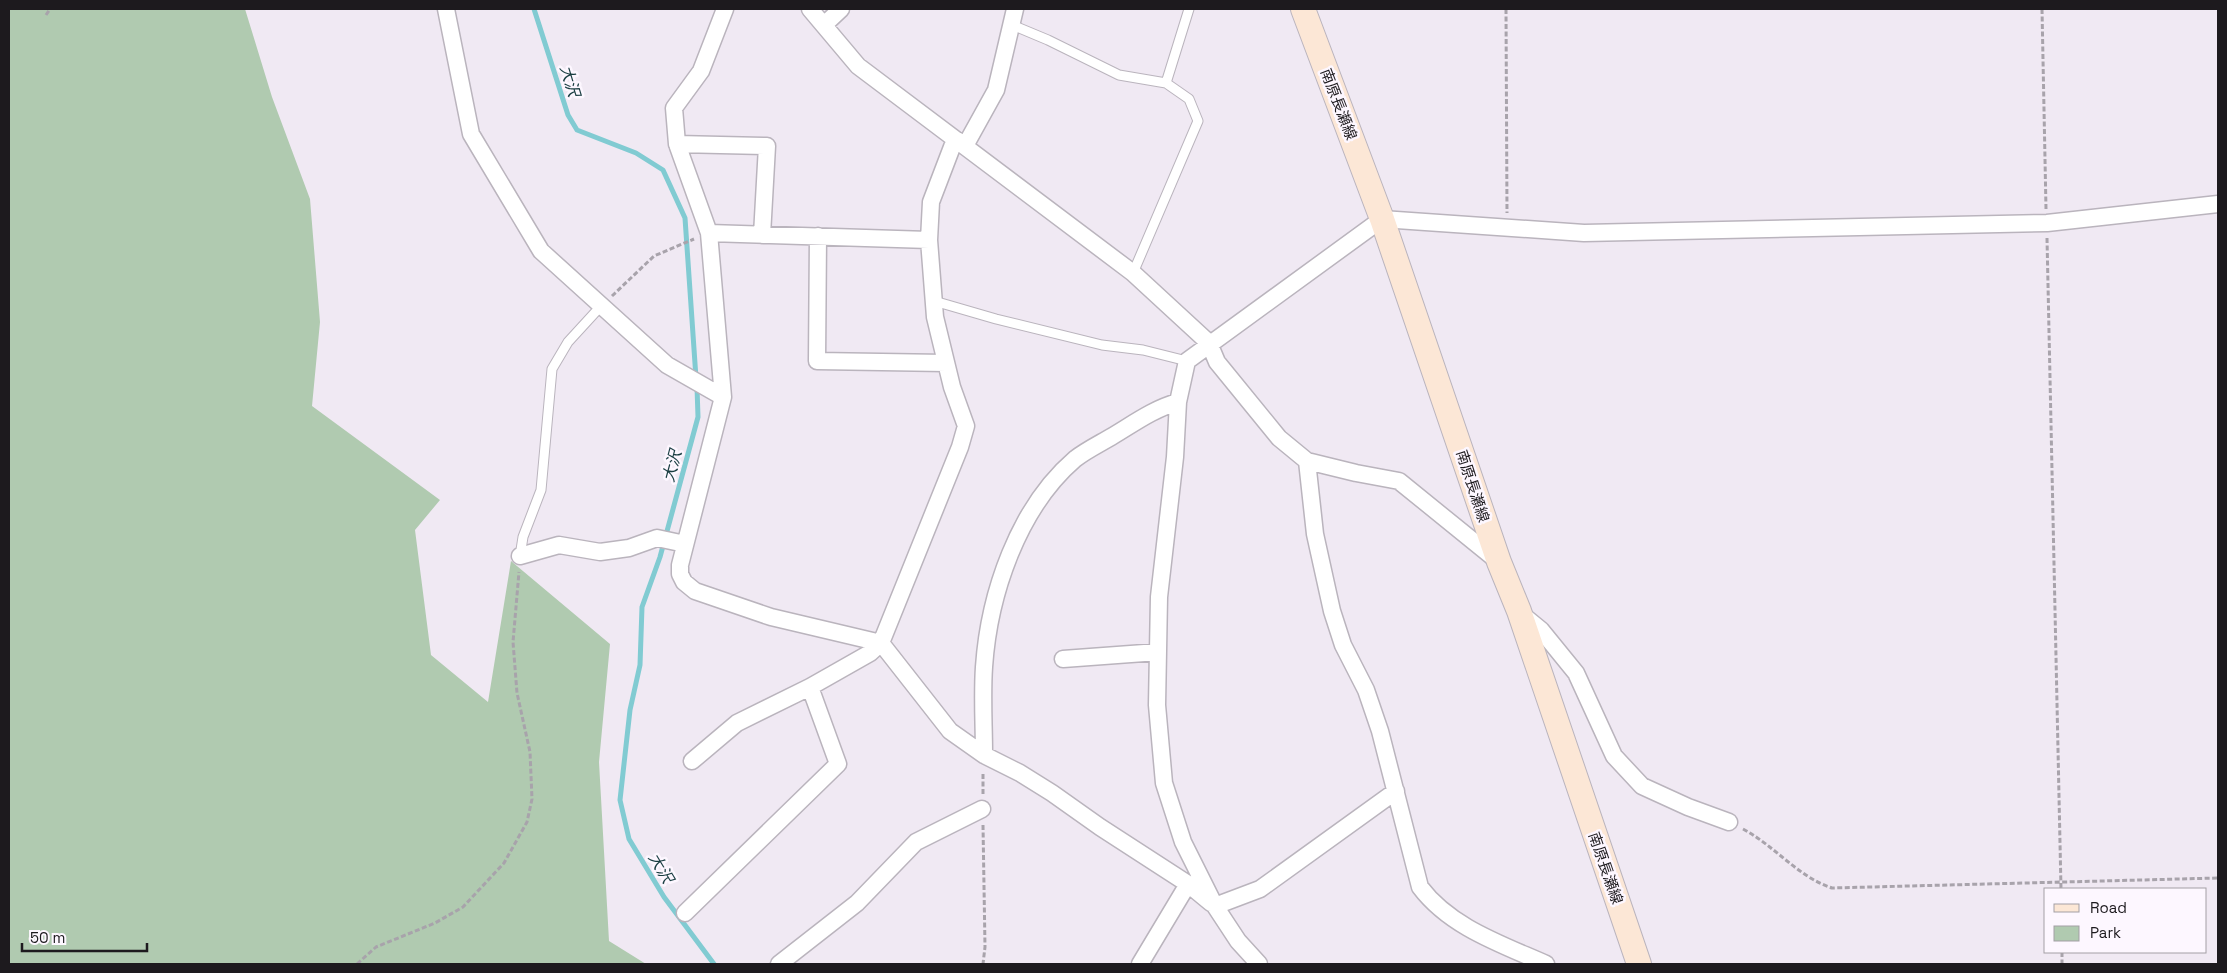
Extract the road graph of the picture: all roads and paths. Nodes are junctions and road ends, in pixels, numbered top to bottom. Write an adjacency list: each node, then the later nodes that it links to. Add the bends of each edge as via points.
1 (50, 9): 11 (path)
2 (446, 9): 27 (street, via 471,134 541,251)
3 (725, 9): 16 (street, via 701,71 674,108)
4 (810, 9): 12 (street)
5 (841, 9): 12 (street)
6 (1015, 9): 13 (street)
7 (1189, 9): 14 (lane)
8 (1303, 9): 18 (main road, 南原長瀬線)
9 (1506, 9): 20 (path)
10 (2042, 9): 19 (path)
11 (46, 15)
12 (824, 25): 15 (street, via 858,66)
13 (1012, 25): 14 (lane, via 1119,75); 15 (street, via 996,90)
14 (1166, 83): 25 (lane, via 1189,98 1198,121)
15 (961, 143): 24 (street, via 952,147 931,202); 25 (street)
16 (677, 144): 21 (street); 22 (street, via 767,146)
17 (2218, 204): 19 (street)
18 (1382, 219): 20 (street); 28 (street); 36 (main road, 南原長瀬線)
19 (2046, 223): 20 (street, via 1584,233); 48 (path)
20 (1507, 228)
21 (709, 233): 22 (street); 27 (path, via 654,256); 31 (street)
22 (762, 235): 23 (street)
23 (818, 236): 24 (street); 30 (street, via 817,361)
24 (929, 240): 26 (street)
25 (1133, 273): 28 (street)
26 (934, 301): 29 (lane, via 1102,345 1143,350); 30 (street)
27 (601, 306): 31 (street, via 667,365); 35 (lane, via 568,342 552,369 541,490 523,537)
28 (1209, 343): 29 (street); 33 (street, via 1217,362 1279,438)
29 (1187, 361): 32 (street)
30 (946, 363): 38 (street, via 966,426)
31 (723, 397): 34 (street)
32 (1178, 402): 39 (street, via 1159,597); 42 (street, via 1158,408 1076,459 1048,488 1025,520 989,620 984,668)
33 (1307, 461): 36 (street, via 1399,481); 44 (street, via 1315,534 1332,611 1343,645 1369,698)
34 (685, 544): 35 (street, via 657,538 629,548 600,552 559,545); 38 (street, via 680,574 695,591 771,617)
35 (520, 556): 53 (path, via 513,642 517,693 530,752 532,800 527,822 504,863 464,907 435,923 376,947)
36 (1499, 562): 37 (main road, 南原長瀬線)
37 (1518, 611): 46 (street, via 1541,630 1576,673 1614,756 1642,786); 59 (main road, 南原長瀬線)
38 (881, 643): 41 (street, via 870,653); 42 (street, via 950,731)
39 (1158, 652): 40 (street); 51 (street, via 1157,705 1164,782 1183,842)
40 (1063, 659)
41 (810, 687): 43 (street, via 737,723); 52 (street, via 838,764)
42 (984, 755): 45 (path); 49 (street, via 1044,788)
43 (692, 761)
44 (1396, 791): 51 (street, via 1260,889); 58 (street, via 1420,886 1432,902 1469,929)
45 (982, 809): 54 (street, via 916,842 857,903); 55 (path)
46 (1729, 822): 48 (path, via 1758,837 1815,882 1832,888)
47 (2218, 878): 48 (path)
48 (2061, 881): 50 (path)
49 (1188, 884): 51 (street); 56 (street)
50 (2061, 888)
51 (1214, 906): 57 (street)
52 (685, 913)
53 (357, 964)
54 (779, 964)
55 (983, 964)
56 (1140, 964)
57 (1259, 964)
58 (1546, 964)
59 (1638, 964)

